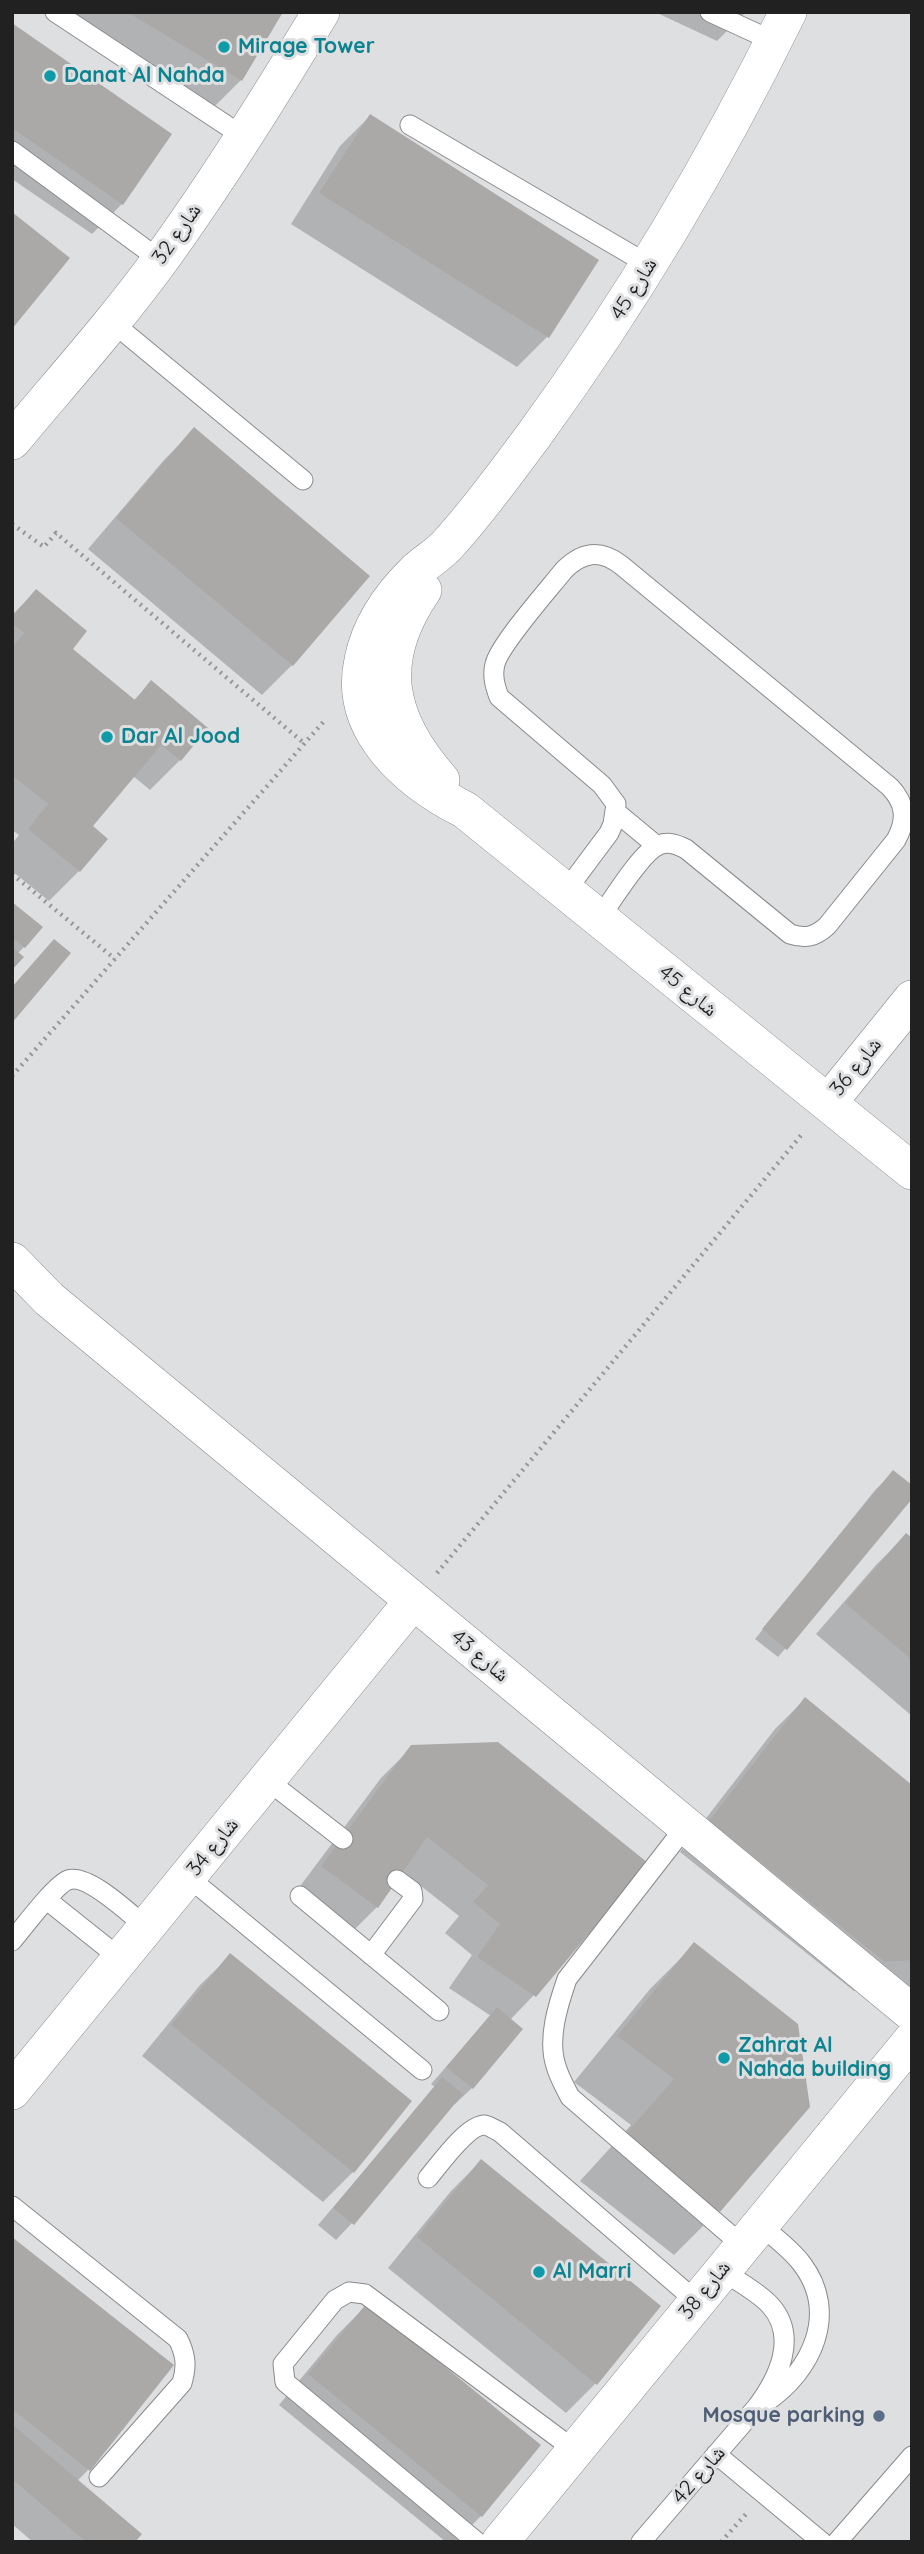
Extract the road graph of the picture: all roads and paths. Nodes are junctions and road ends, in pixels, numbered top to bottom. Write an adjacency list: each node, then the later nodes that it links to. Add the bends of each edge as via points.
1 (55, 12): 6 (lane)
2 (321, 12): 6 (street, شارع 32)
3 (710, 12): 4 (lane)
4 (780, 27): 9 (street, شارع 45, via 694,192)
5 (410, 125): 9 (lane)
6 (244, 137): 8 (street, شارع 32)
7 (12, 151): 8 (lane)
8 (160, 260): 10 (street, شارع 32)
9 (649, 265): 14 (street, شارع 45, via 533,437)
10 (112, 322): 11 (street, شارع 32); 12 (lane)
11 (12, 441)
12 (303, 480)
13 (12, 524): 16 (path, via 44,547 56,533)
14 (447, 546): 15 (street, شارع 45, via 388,602 369,637); 17 (street, شارع 45, via 400,630 392,677 395,701 414,747)
15 (362, 679): 16 (path); 17 (street, شارع 45, via 367,716 395,762 427,789)
16 (305, 744): 23 (path)
17 (464, 810): 21 (street, شارع 45)
18 (616, 812): 19 (lane); 19 (lane, via 616,804 602,785 499,697 494,681 495,663 504,648 550,588 573,561 598,553 621,565 890,787 903,806 902,830 896,840 827,926 810,937 790,934 686,849 670,843); 21 (lane, via 609,833)
19 (657, 846): 22 (lane)
20 (12, 874): 23 (path)
21 (565, 892): 22 (street, شارع 45)
22 (599, 919): 26 (street, شارع 45)
23 (115, 959): 25 (path)
24 (912, 999): 26 (street, شارع 36)
25 (12, 1076)
26 (828, 1103): 27 (street, شارع 45); 31 (path)
27 (912, 1171)
28 (12, 1261): 30 (street, شارع 43)
29 (12, 1283): 30 (street, شارع 43)
30 (49, 1299): 31 (street, شارع 43)
31 (413, 1601): 32 (street, شارع 34); 33 (street, شارع 43)
32 (267, 1780): 34 (lane); 35 (street, شارع 34)
33 (686, 1826): 44 (street, شارع 43); 50 (lane, via 567,1979 557,2007 555,2065 570,2097)
34 (343, 1839)
35 (188, 1877): 39 (street, شارع 34); 46 (lane)
36 (397, 1880): 41 (lane, via 412,1891 413,1899)
37 (300, 1896): 41 (lane)
38 (47, 1900): 39 (lane, via 68,1880 83,1880); 40 (lane); 42 (lane)
39 (146, 1927): 42 (street, شارع 34)
40 (12, 1941)
41 (371, 1955): 43 (lane)
42 (121, 1959): 47 (street, شارع 34)
43 (439, 2011)
44 (912, 2013)
45 (912, 2040): 50 (street, شارع 38)
46 (422, 2070)
47 (12, 2091)
48 (428, 2178): 51 (lane, via 471,2129 492,2128)
49 (12, 2206): 57 (lane, via 178,2339 183,2348 186,2371 182,2383)
50 (741, 2246): 51 (street, شارع 38); 53 (lane, شارع 42, via 783,2331 777,2375); 53 (lane, شارع 42, via 791,2252 817,2293 820,2327 808,2361 794,2380)
51 (696, 2301): 54 (street, شارع 38)
52 (531, 2402): 54 (lane)
53 (756, 2408): 55 (lane, شارع 42)
54 (580, 2446): 61 (lane, via 365,2294 349,2292 335,2300 283,2364 285,2382); 62 (street, شارع 38)
55 (716, 2454): 63 (lane, شارع 42); 65 (lane)
56 (912, 2456): 66 (lane)
57 (99, 2477)
58 (428, 2518): 60 (lane)
59 (754, 2521): 64 (path, via 746,2514)
60 (457, 2542)
61 (477, 2542)
62 (500, 2542)
63 (641, 2542)
64 (722, 2542)
65 (822, 2542)
66 (837, 2542)

